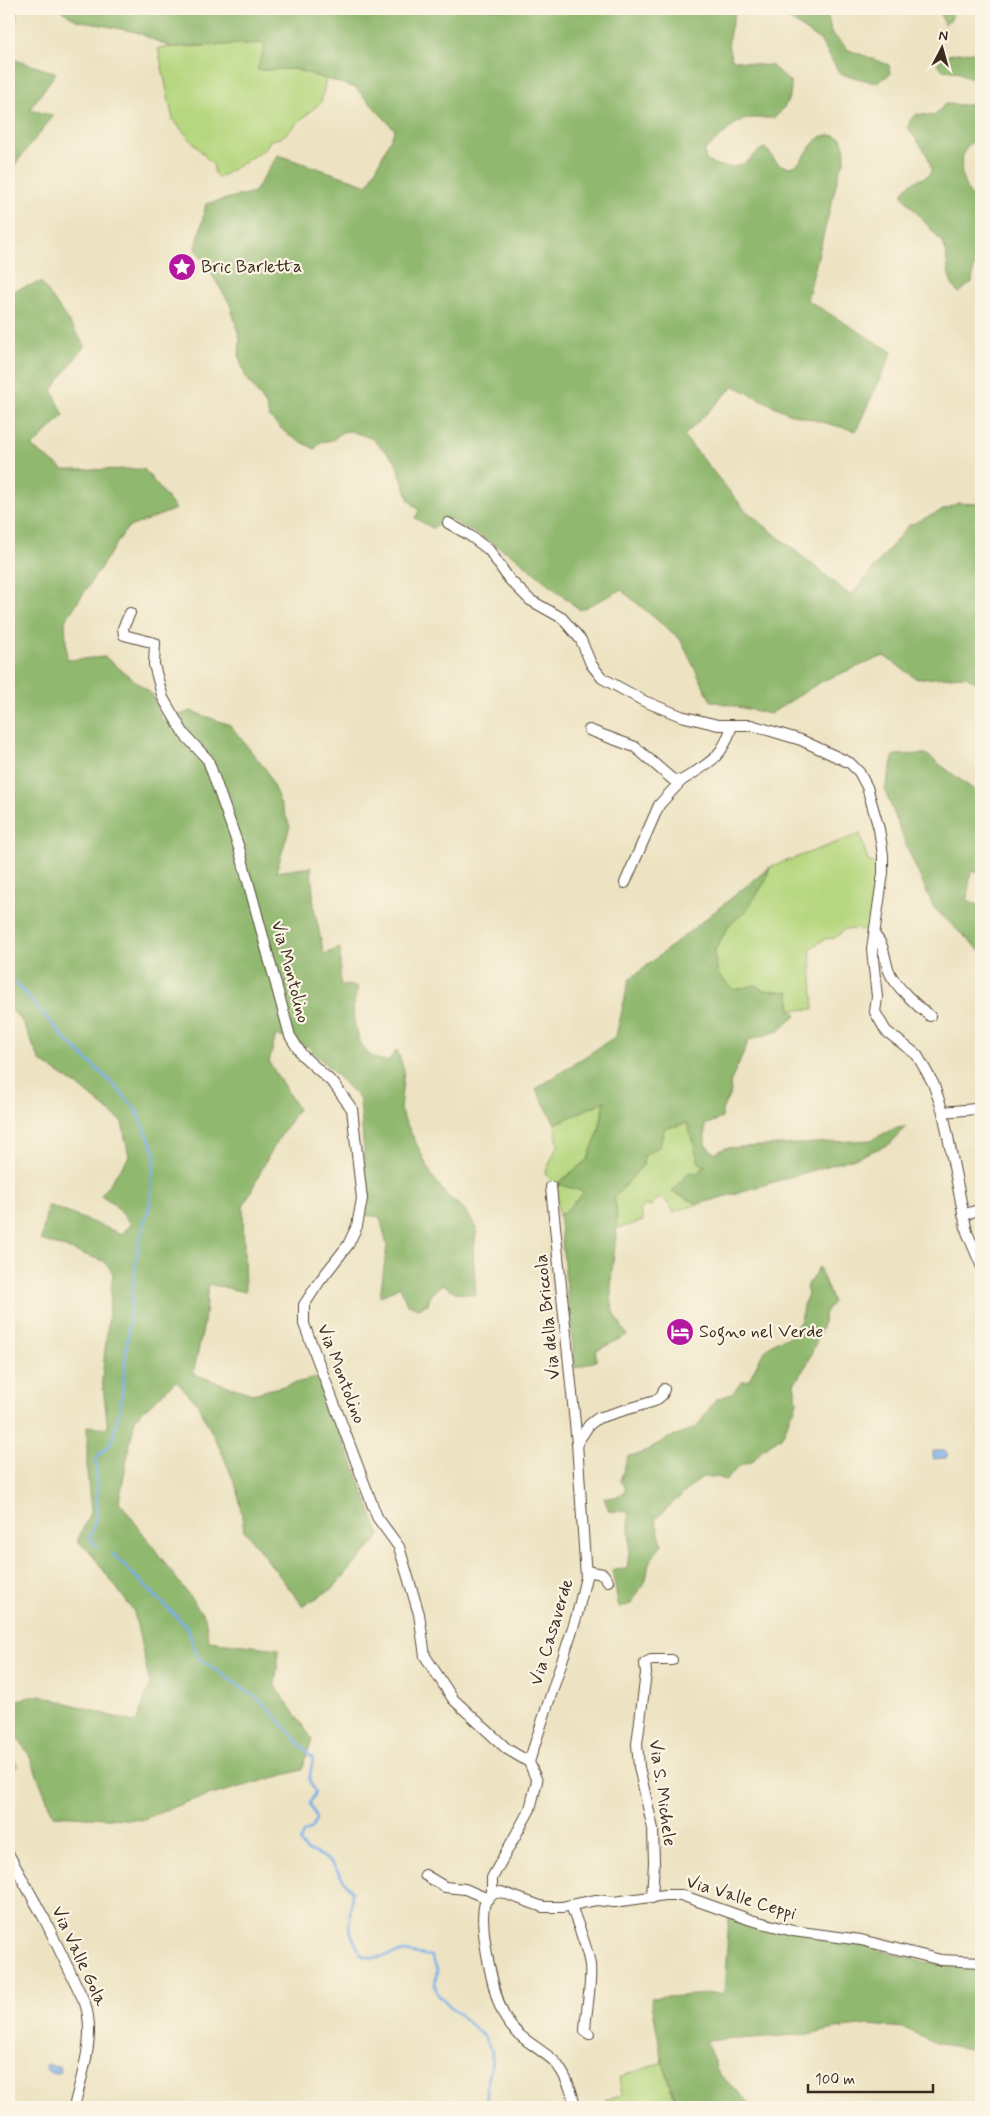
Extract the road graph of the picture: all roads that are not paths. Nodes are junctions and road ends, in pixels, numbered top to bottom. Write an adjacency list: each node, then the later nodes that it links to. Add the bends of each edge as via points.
1 (448, 523): 3 (street, via 489,550 509,579 530,600 562,618 581,640 591,664 602,678 644,701 681,716)
2 (130, 613): 20 (street, Via Montolino, via 122,628 124,635 155,643 154,665 163,698 184,734 208,760 240,848 290,1036 302,1055 334,1084 352,1109 362,1199 357,1226 348,1245 304,1305 304,1324 377,1517 399,1547 419,1614 426,1656 452,1698 507,1749)
3 (732, 725): 5 (street, via 721,753); 7 (street, via 751,725 801,740 850,763 859,772 867,787 883,855)
4 (588, 730): 5 (street, via 635,747 672,779)
5 (681, 781): 6 (street, via 659,804)
6 (625, 883)
7 (874, 935): 8 (street, via 880,940 889,972 915,1004); 10 (street, via 875,1012 886,1031 917,1055)
8 (930, 1016)
9 (975, 1109): 10 (street)
10 (943, 1112): 13 (street)
11 (551, 1187): 16 (street, Via della Briccola)
12 (981, 1209): 13 (street)
13 (963, 1215): 14 (street)
14 (981, 1265)
15 (664, 1389): 16 (street, via 655,1401 598,1418)
16 (577, 1443): 17 (street, Via Casaverde)
17 (586, 1571): 18 (street, via 603,1574); 20 (street, Via Casaverde, via 576,1616)
18 (608, 1581)
19 (672, 1660): 24 (street, Via S. Michele, via 645,1663 636,1744 653,1829)
20 (529, 1762): 23 (street, via 536,1781 530,1809 492,1878)
21 (9, 1856): 28 (street, Via Valle Gola, via 45,1920 90,2017 87,2051)
22 (425, 1875): 23 (street, Via Valle Ceppi, via 445,1887)
23 (490, 1896): 25 (street, Via Valle Ceppi, via 501,1892 543,1907); 29 (street, via 485,1902 483,1924 499,2006 506,2020 524,2040 555,2062 573,2094)
24 (652, 1898): 25 (street, Via Valle Ceppi, via 614,1902 596,1900); 26 (street, Via Valle Ceppi, via 681,1895 750,1920 793,1931 861,1940 920,1957)
25 (571, 1905): 27 (street, via 590,1963 591,1984 585,2031)
26 (981, 1962)
27 (589, 2034)
28 (74, 2107)
29 (573, 2107)

